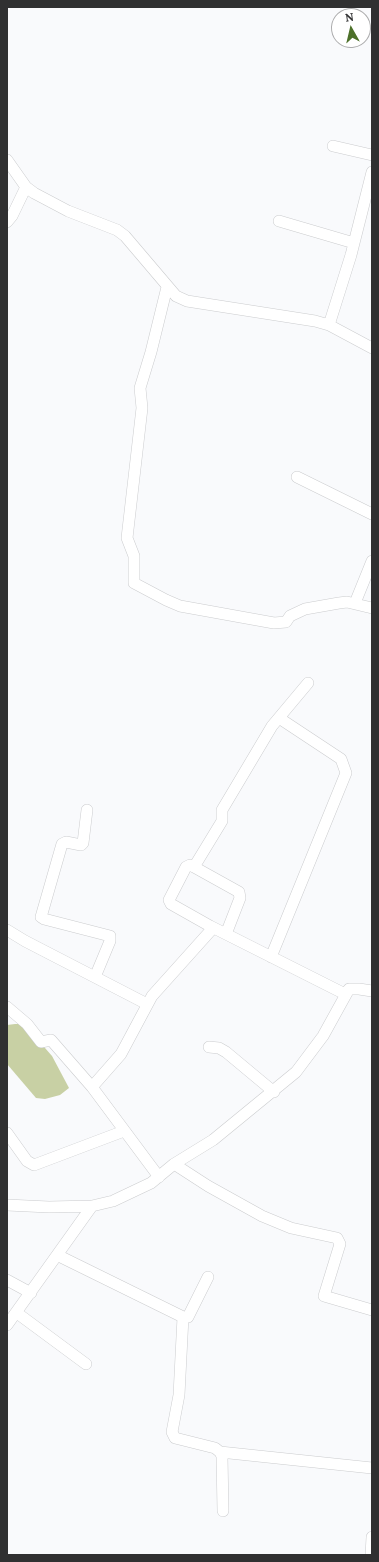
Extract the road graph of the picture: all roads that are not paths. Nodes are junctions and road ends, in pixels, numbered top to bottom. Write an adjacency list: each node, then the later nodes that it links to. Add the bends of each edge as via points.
1 (333, 146): 2 (street)
2 (372, 155)
3 (7, 160): 5 (street)
4 (372, 172): 8 (street)
5 (26, 187): 7 (street); 9 (street, via 68,211 117,230 125,236)
6 (279, 221): 8 (street)
7 (7, 222)
8 (354, 243): 10 (street)
9 (167, 287): 10 (street, via 176,296 187,301 315,320); 15 (street, via 140,388 142,408 127,538 134,556 134,582 180,606 274,623 286,622 290,616 305,608)
10 (329, 325): 11 (street)
11 (372, 348)
12 (297, 477): 13 (street)
13 (372, 514)
14 (372, 561): 15 (street)
15 (355, 603): 16 (street)
16 (372, 608)
17 (308, 683): 18 (street)
18 (279, 718): 20 (street, via 222,810 222,821); 24 (street, via 338,756 345,766 346,773)
19 (87, 810): 25 (street, via 83,843 62,844 41,917 110,936)
20 (194, 867): 21 (street, via 186,867 170,898 170,903); 23 (street, via 239,892 240,898)
21 (213, 928): 23 (street); 28 (street)
22 (7, 930): 25 (street)
23 (226, 934): 24 (street)
24 (271, 957): 27 (street)
25 (95, 977): 28 (street)
26 (372, 991): 27 (street, via 349,989)
27 (345, 994): 32 (street, via 318,1043 296,1072)
28 (147, 1004): 31 (street, via 122,1054)
29 (7, 1007): 31 (street, via 27,1024 42,1042 51,1040)
30 (208, 1047): 32 (street, via 226,1052)
31 (92, 1087): 33 (street)
32 (274, 1092): 35 (street, via 213,1140)
33 (124, 1131): 34 (street, via 34,1165 27,1161); 36 (street)
34 (7, 1133)
35 (174, 1164): 36 (street); 43 (street, via 262,1216 291,1228 337,1238 340,1244 324,1296)
36 (159, 1177): 38 (street, via 113,1201)
37 (7, 1205): 38 (street)
38 (92, 1206): 39 (street)
39 (57, 1255): 42 (street); 45 (street)
40 (208, 1277): 45 (street, via 188,1316)
41 (7, 1280): 42 (street)
42 (31, 1293): 44 (street)
43 (372, 1310)
44 (17, 1313): 46 (street); 47 (street)
45 (183, 1317): 48 (street, via 179,1395 173,1436 215,1448)
46 (7, 1325)
47 (86, 1364)
48 (220, 1452): 49 (street); 50 (street)
49 (372, 1468)
50 (223, 1510)
51 (372, 1537): 52 (street)
52 (371, 1555)

